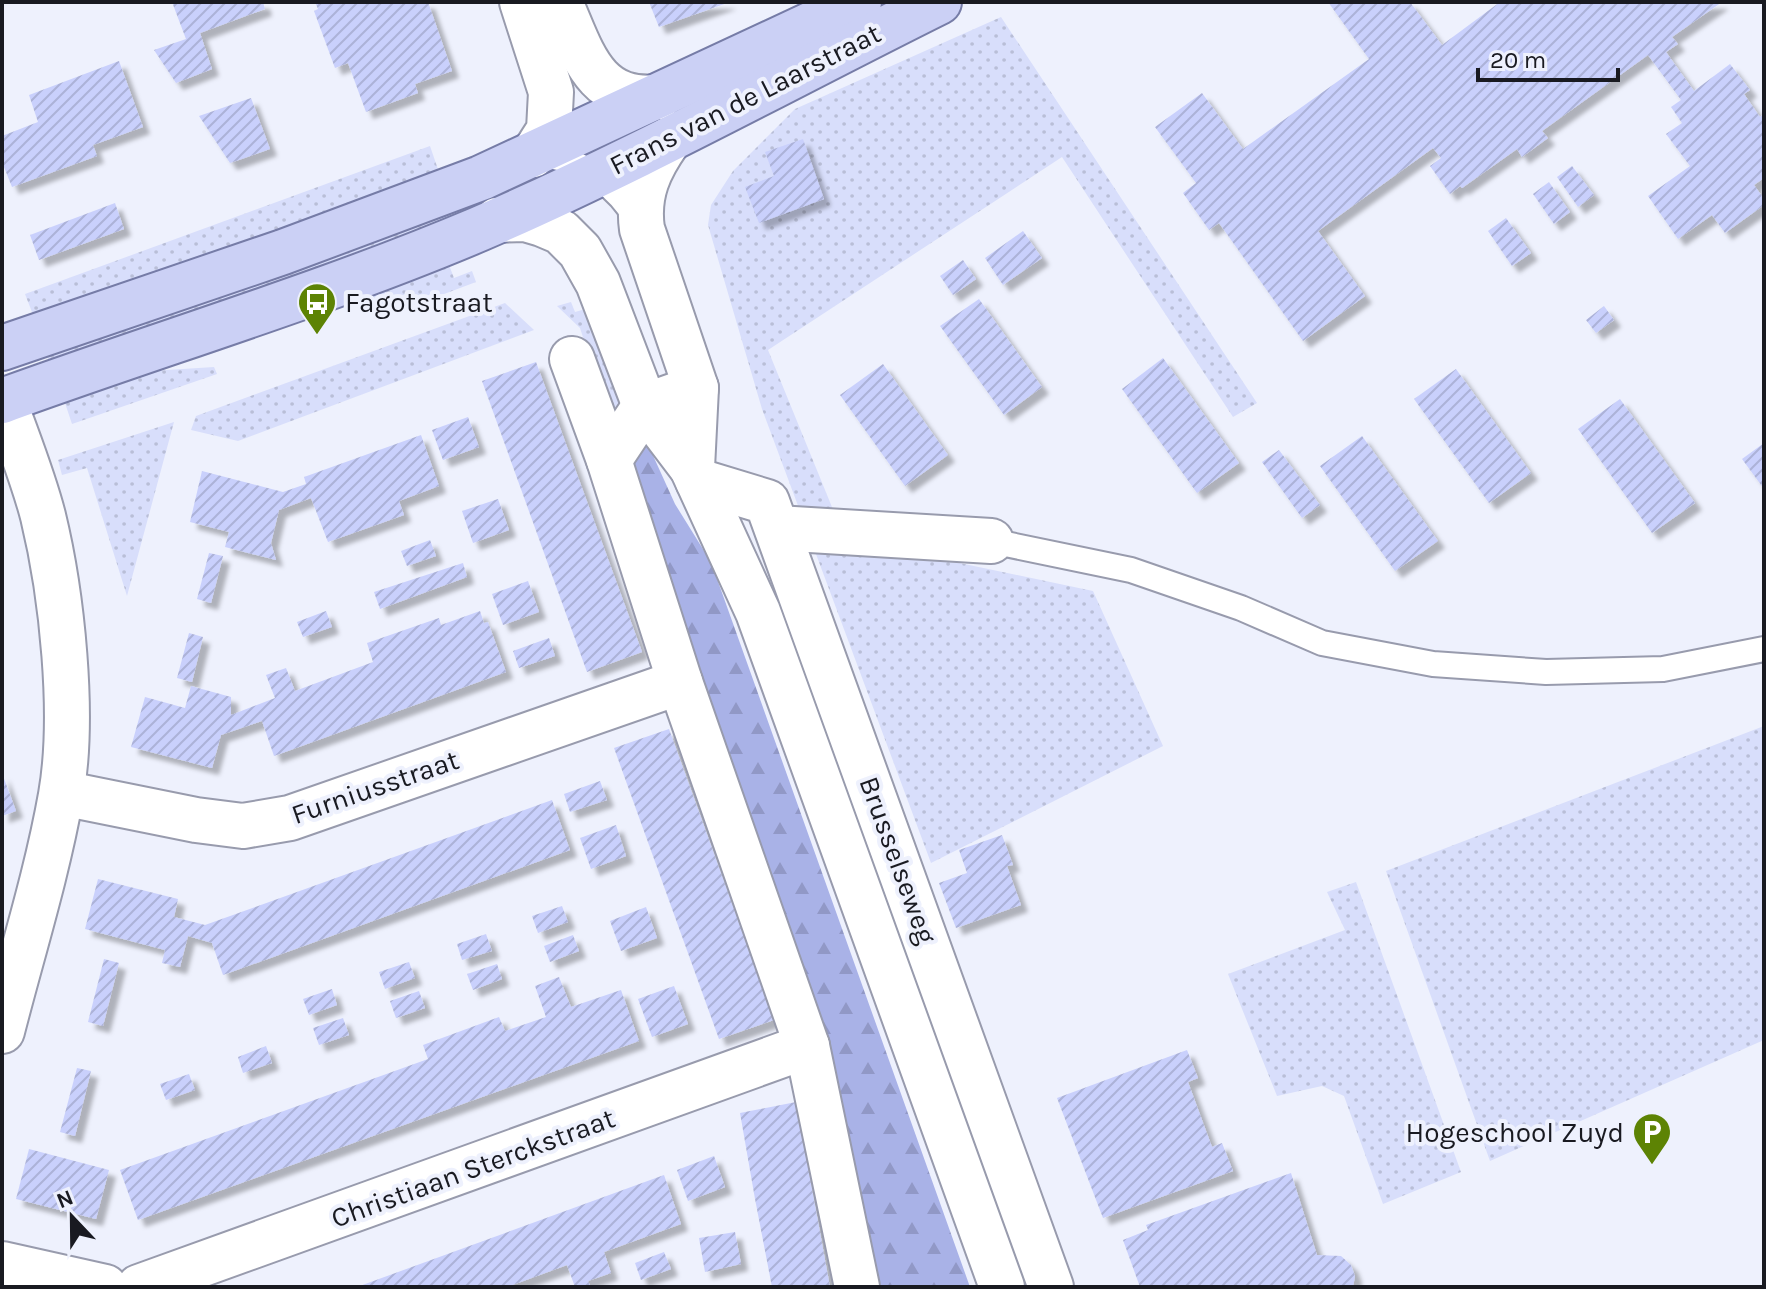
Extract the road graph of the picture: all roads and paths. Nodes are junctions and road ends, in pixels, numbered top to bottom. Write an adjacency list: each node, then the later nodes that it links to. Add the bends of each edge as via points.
1 (522, 2): 7 (street, via 551,92 549,130)
2 (560, 2): 5 (street, via 594,75 626,96)
3 (859, 2): 5 (main road, Frans van de Laarstraat)
4 (939, 2): 6 (main road, Frans van de Laarstraat)
5 (659, 97): 7 (main road, Frans van de Laarstraat)
6 (669, 140): 8 (main road, Frans van de Laarstraat); 10 (street, Brusselseweg, via 645,183 639,208)
7 (533, 155): 8 (lane, Brusselseweg, via 565,159); 11 (main road, via 283,252)
8 (594, 176): 9 (main road); 10 (lane, Brusselseweg, via 621,197)
9 (497, 220): 14 (main road, via 293,300); 15 (street, Brusselseweg, via 542,224 561,232 580,251 598,283)
10 (642, 229): 13 (street, Brusselseweg)
11 (2, 348)
12 (572, 359): 16 (street)
13 (696, 388): 15 (street); 17 (street, Brusselseweg)
14 (3, 401): 22 (street, via 43,515 55,579 65,683)
15 (645, 406): 16 (street); 17 (street, Brusselseweg)
16 (609, 460): 21 (street)
17 (695, 474): 18 (street, Brusselseweg, via 767,502); 30 (street, Brusselseweg, via 758,612)
18 (777, 528): 19 (street); 31 (street, Brusselseweg)
19 (991, 541): 20 (lane, via 1131,570 1322,643 1433,664 1546,672 1663,669)
20 (1764, 649)
21 (680, 682): 22 (street, Furniusstraat, via 290,818 243,826); 25 (street)
22 (62, 793): 23 (street)
23 (22, 885): 24 (street)
24 (2, 1031)
25 (807, 1046): 28 (street, Christiaan Sterckstraat); 29 (street)
26 (2, 1264): 27 (street)
27 (105, 1287)
28 (139, 1287)
29 (857, 1287)
30 (1002, 1287)
31 (1051, 1287)

